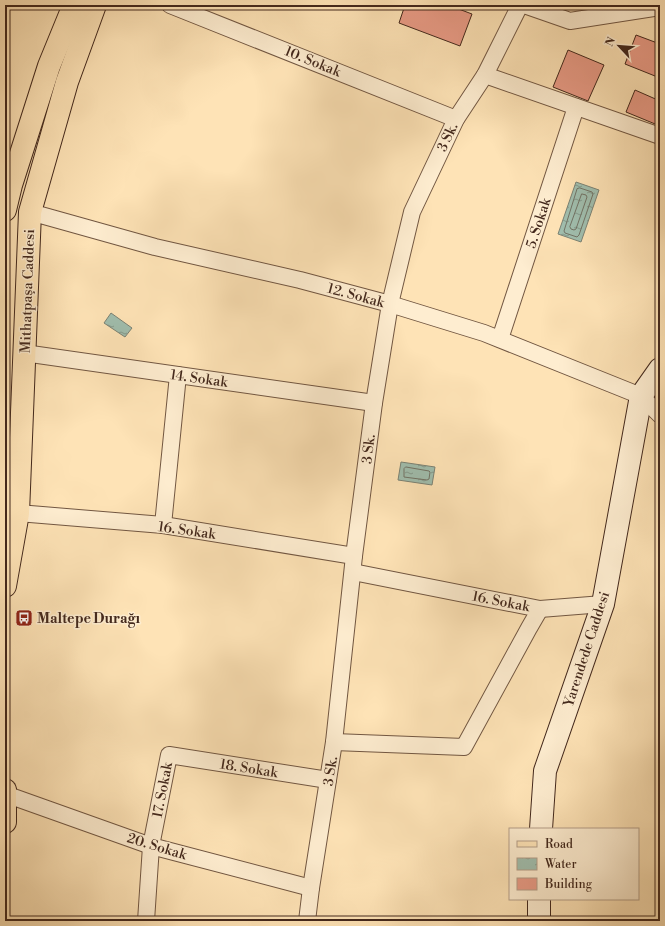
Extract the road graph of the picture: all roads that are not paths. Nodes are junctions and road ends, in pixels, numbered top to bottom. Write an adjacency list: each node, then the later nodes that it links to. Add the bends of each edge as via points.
1 (74, 5): 8 (main road)
2 (95, 5): 10 (main road, Mithatpaşa Caddesi)
3 (170, 5): 7 (street, 10. Sokak)
4 (520, 5): 9 (street, 3 Sk.)
5 (524, 5): 6 (street, via 570,21)
6 (660, 7)
7 (203, 11): 12 (street, 10. Sokak)
8 (49, 66): 10 (main road); 14 (main road)
9 (485, 75): 11 (street); 12 (street, 3 Sk.)
10 (67, 82): 16 (main road, Mithatpaşa Caddesi)
11 (576, 107): 13 (street); 18 (street, 5. Sokak)
12 (456, 119): 17 (street, 3 Sk., via 412,212)
13 (660, 136)
14 (11, 185): 15 (main road); 16 (main road)
15 (5, 210)
16 (30, 212): 17 (street, 12. Sokak, via 155,248 300,280); 19 (main road, Mithatpaşa Caddesi)
17 (390, 304): 18 (street, 12. Sokak); 23 (street, 3 Sk.)
18 (500, 339): 22 (street, 12. Sokak)
19 (24, 353): 21 (street, 14. Sokak); 25 (main road, Mithatpaşa Caddesi)
20 (660, 369): 22 (main road)
21 (178, 375): 23 (street, 14. Sokak); 26 (street)
22 (641, 396): 24 (street); 29 (main road, Yarendede Caddesi)
23 (374, 403): 27 (street, 3 Sk.)
24 (660, 415)
25 (18, 513): 26 (street, 16. Sokak); 28 (main road, Mithatpaşa Caddesi)
26 (163, 525): 27 (street, 16. Sokak)
27 (354, 564): 30 (street, 16. Sokak); 31 (street, 3 Sk.)
28 (5, 586)
29 (603, 604): 30 (street, 16. Sokak); 37 (main road, Yarendede Caddesi, via 545,771)
30 (540, 609): 31 (street, via 464,747)
31 (334, 742): 33 (street, 3 Sk.)
32 (169, 755): 33 (street, 18. Sokak); 38 (street, 17. Sokak)
33 (328, 780): 39 (street, 3 Sk.)
34 (5, 790): 35 (main road)
35 (5, 794): 36 (main road); 38 (street, 20. Sokak)
36 (5, 822)
37 (541, 828)
38 (151, 846): 39 (street, 20. Sokak); 41 (street, 17. Sokak)
39 (311, 888): 42 (street, 3 Sk.)
40 (539, 900): 43 (main road)
41 (146, 921)
42 (307, 921)
43 (539, 921)

